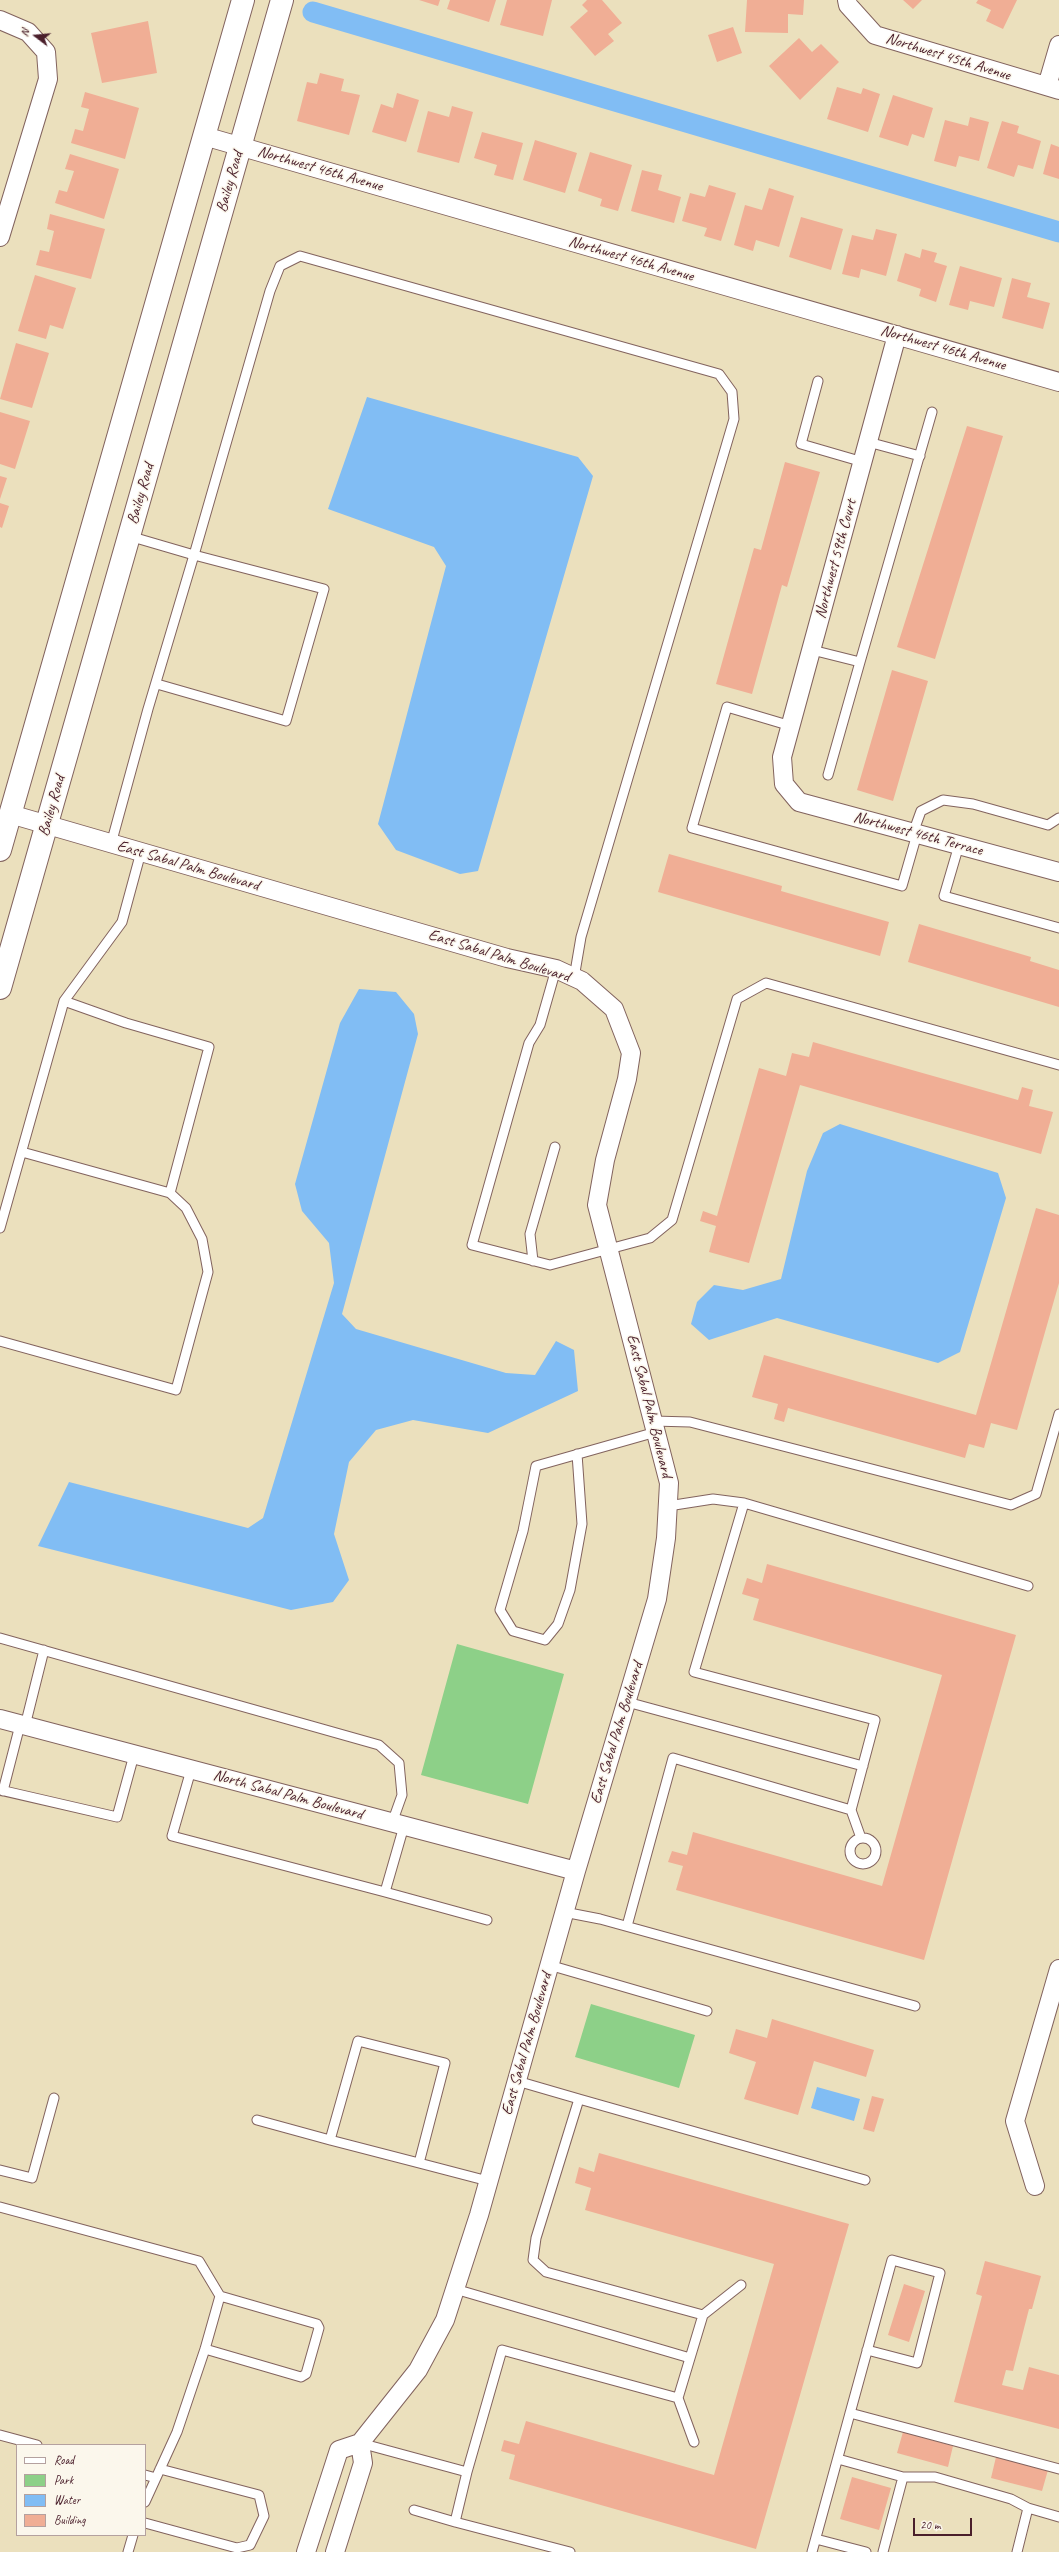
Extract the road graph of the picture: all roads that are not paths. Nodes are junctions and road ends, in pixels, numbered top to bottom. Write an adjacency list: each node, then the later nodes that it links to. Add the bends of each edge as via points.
1 (243, 0): 7 (street)
2 (282, 0): 8 (street, Bailey Road)
3 (847, 3): 6 (street, Northwest 45th Avenue, via 874,35)
4 (0, 20): 9 (street, via 28,32 46,52 48,79)
5 (1059, 45): 6 (street)
6 (1053, 88)
7 (204, 136): 8 (street, Northwest 46th Avenue); 25 (street)
8 (240, 146): 10 (street, Northwest 46th Avenue); 17 (street, Bailey Road)
9 (0, 237)
10 (897, 335): 12 (street, Northwest 46th Avenue); 14 (street, Northwest 59th Court)
11 (818, 381): 16 (lane, via 800,444)
12 (1059, 382)
13 (932, 412): 15 (lane)
14 (868, 442): 15 (lane); 16 (street, Northwest 59th Court)
15 (920, 456): 20 (lane)
16 (863, 462): 19 (street, Northwest 59th Court)
17 (129, 536): 18 (lane); 27 (street, Bailey Road)
18 (194, 555): 21 (lane); 21 (lane, via 324,589 286,721); 36 (lane, via 270,291 280,266 300,256 719,374 732,392 734,419 581,937)
19 (812, 650): 20 (lane); 22 (street, Northwest 59th Court)
20 (860, 662): 23 (lane)
21 (157, 684): 29 (lane)
22 (791, 726): 24 (street, Northwest 59th Court, via 782,757); 28 (lane, via 727,707 692,828 902,886)
23 (828, 775)
24 (784, 784): 28 (street, Northwest 46th Terrace, via 799,802)
25 (10, 814): 27 (street, East Sabal Palm Boulevard); 31 (street)
26 (1059, 818): 28 (lane, via 1048,825 972,804 943,800 921,811)
27 (47, 825): 29 (street, East Sabal Palm Boulevard); 37 (street, Bailey Road)
28 (915, 833): 30 (street, Northwest 46th Terrace)
29 (111, 844): 32 (street, East Sabal Palm Boulevard)
30 (959, 845): 33 (street, Northwest 46th Terrace); 34 (lane, via 944,896)
31 (0, 850)
32 (141, 852): 35 (street, East Sabal Palm Boulevard, via 507,958); 38 (lane, via 122,922)
33 (1059, 872)
34 (1059, 928)
35 (556, 969): 36 (street, East Sabal Palm Boulevard); 45 (lane, via 540,1025 529,1043 472,1245)
36 (574, 978): 44 (street, East Sabal Palm Boulevard, via 582,981 614,1009 631,1052 627,1080 605,1160 597,1205)
37 (0, 988)
38 (64, 1001): 41 (lane); 42 (lane, via 209,1046)
39 (1059, 1065): 44 (lane, via 766,983 737,999 672,1220 650,1238)
40 (555, 1147): 45 (lane, via 530,1234)
41 (22, 1152): 42 (lane); 43 (lane)
42 (170, 1193): 46 (lane, via 186,1208 202,1239 208,1272 176,1390)
43 (0, 1228)
44 (608, 1248): 45 (lane, via 550,1265); 48 (street, East Sabal Palm Boulevard)
45 (533, 1261)
46 (0, 1341)
47 (1059, 1414): 48 (lane, via 1036,1494 1011,1505 690,1422)
48 (654, 1426): 49 (lane); 51 (street, East Sabal Palm Boulevard, via 668,1483)
49 (577, 1454): 49 (lane, via 536,1466 523,1531 500,1610 513,1631 545,1640 558,1624 570,1590 582,1524)
50 (744, 1503): 51 (lane, via 713,1499); 52 (lane); 59 (lane, via 694,1672 875,1720)
51 (668, 1506): 55 (street, East Sabal Palm Boulevard, via 657,1599)
52 (1028, 1586)
53 (0, 1638): 54 (lane)
54 (44, 1650): 57 (lane); 63 (lane, via 379,1744 399,1764 402,1795)
55 (626, 1702): 59 (lane); 65 (street, East Sabal Palm Boulevard)
56 (0, 1720): 57 (street, North Sabal Palm Boulevard)
57 (23, 1725): 58 (street, North Sabal Palm Boulevard); 61 (lane)
58 (134, 1755): 60 (street, North Sabal Palm Boulevard); 61 (lane, via 117,1817)
59 (863, 1766): 62 (lane)
60 (191, 1770): 63 (street, North Sabal Palm Boulevard); 66 (lane, via 172,1836)
61 (1, 1790)
62 (851, 1810): 64 (lane); 69 (lane, via 673,1758)
63 (398, 1824): 65 (street, North Sabal Palm Boulevard); 66 (lane)
64 (861, 1838)
65 (576, 1872): 67 (street, East Sabal Palm Boulevard)
66 (385, 1892): 68 (lane)
67 (564, 1912): 69 (lane); 70 (street, East Sabal Palm Boulevard)
68 (487, 1920)
69 (626, 1926): 72 (lane)
70 (549, 1966): 73 (lane); 74 (street, East Sabal Palm Boulevard)
71 (1059, 1969): 83 (street, via 1015,2121)
72 (915, 2006)
73 (707, 2012)
74 (516, 2081): 76 (lane); 82 (street, East Sabal Palm Boulevard)
75 (54, 2098): 80 (lane, via 32,2178)
76 (579, 2099): 81 (lane); 88 (lane, via 536,2238 533,2260 546,2272)
77 (257, 2120): 78 (lane)
78 (330, 2140): 79 (lane); 79 (lane, via 358,2040 445,2063)
79 (418, 2163): 82 (lane)
80 (0, 2170)
81 (865, 2180)
82 (488, 2181): 86 (street, East Sabal Palm Boulevard)
83 (1035, 2186)
84 (0, 2207): 87 (lane, via 199,2260)
85 (741, 2285): 88 (lane)
86 (455, 2289): 91 (lane); 96 (street, East Sabal Palm Boulevard, via 445,2320 418,2370)
87 (220, 2296): 89 (lane); 89 (lane, via 316,2324 319,2328 306,2374 302,2377)
88 (703, 2315): 91 (lane)
89 (205, 2349): 101 (lane, via 177,2432)
90 (868, 2350): 90 (lane, via 892,2260 940,2274 916,2363); 93 (lane)
91 (690, 2358): 92 (lane)
92 (678, 2398): 95 (lane); 100 (lane, via 502,2350)
93 (850, 2413): 98 (lane); 99 (lane)
94 (0, 2435): 97 (lane)
95 (694, 2442)
96 (360, 2443): 100 (lane); 113 (street, via 339,2450); 114 (street, via 363,2463)
97 (33, 2444)
98 (838, 2459): 103 (lane); 111 (lane)
99 (1059, 2469)
100 (467, 2472): 108 (lane)
101 (158, 2473): 102 (lane); 104 (lane); 109 (lane, via 259,2496 264,2516 250,2545 237,2548)
102 (146, 2475)
103 (903, 2477): 105 (lane, via 935,2477 1011,2498); 118 (lane)
104 (146, 2500)
105 (1028, 2508): 107 (lane); 119 (lane)
106 (414, 2510): 108 (lane)
107 (1059, 2517)
108 (455, 2522): 115 (lane)
109 (146, 2523)
110 (133, 2536): 112 (lane)
111 (816, 2538): 116 (lane); 117 (lane)
112 (128, 2552)
113 (306, 2552)
114 (335, 2552)
115 (570, 2552)
116 (812, 2552)
117 (866, 2552)
118 (883, 2552)
119 (1017, 2552)

